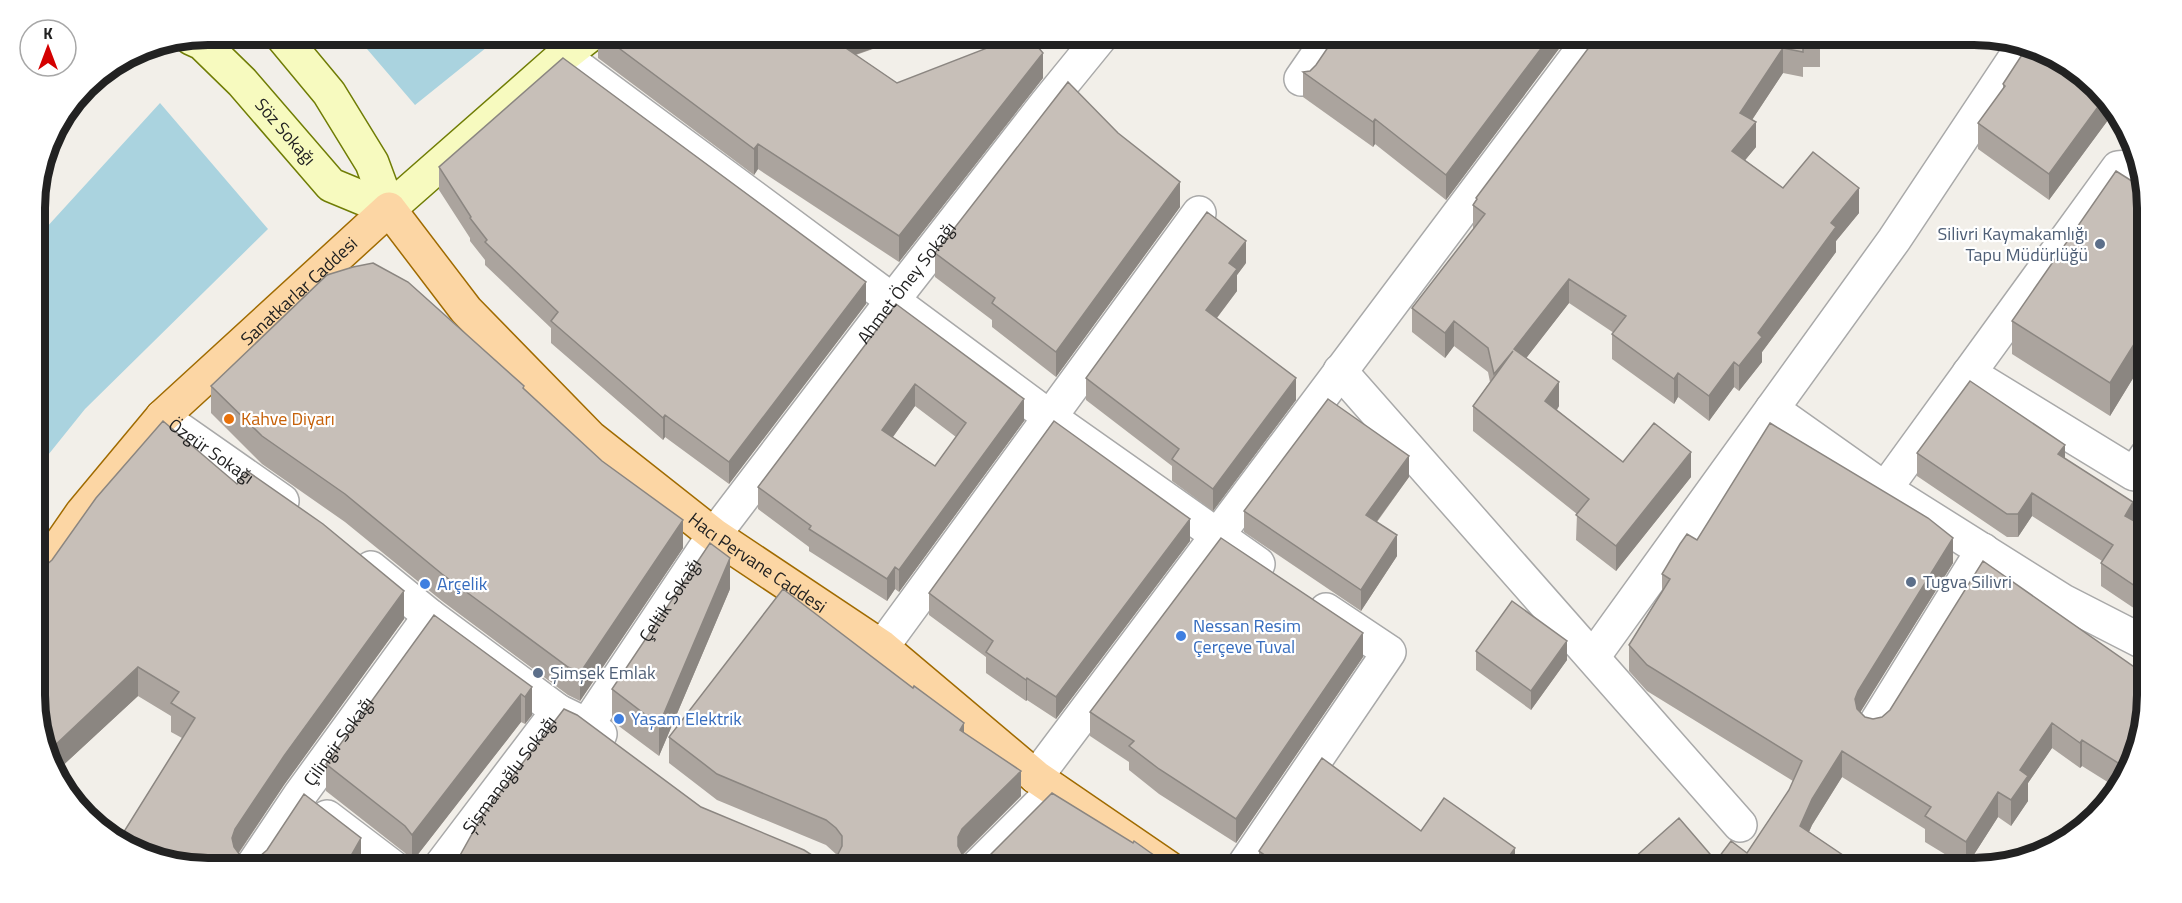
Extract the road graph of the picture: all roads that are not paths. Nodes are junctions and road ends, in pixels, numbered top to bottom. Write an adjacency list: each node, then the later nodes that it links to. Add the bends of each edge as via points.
1 (204, 45): 11 (main road, Söz Sokağı, via 242,82 331,185)
2 (289, 45): 11 (main road, via 329,93 372,163)
3 (577, 45): 8 (main road, Sanatkarlar Caddesi)
4 (1094, 45): 13 (street, Ahmet Öney Sokağı)
5 (1324, 45): 9 (street)
6 (1586, 45): 14 (street)
7 (2019, 52): 16 (street, via 1894,240)
8 (563, 56): 11 (main road, Sanatkarlar Caddesi); 13 (street)
9 (1301, 79)
10 (2131, 167): 15 (street, via 2118,168)
11 (389, 209): 17 (main road, Sanatkarlar Caddesi); 22 (main road, Hacı Pervane Caddesi, via 466,310 591,438)
12 (1199, 213): 18 (street)
13 (893, 300): 18 (street); 22 (street, Ahmet Öney Sokağı)
14 (1340, 370): 23 (street); 30 (street)
15 (1969, 373): 19 (street, via 2134,474); 20 (street)
16 (1772, 409): 20 (street); 30 (street)
17 (162, 417): 21 (street, Özgür Sokağı); 26 (main road, Sanatkarlar Caddesi, via 82,513)
18 (1051, 418): 23 (street); 29 (street)
19 (2137, 470)
20 (1885, 489): 24 (street)
21 (305, 517)
22 (714, 535): 29 (main road, Hacı Pervane Caddesi); 32 (street, Çeltik Sokağı)
23 (1216, 536): 35 (street); 43 (street, via 1389,652)
24 (1983, 550): 28 (street, via 2063,601); 33 (street)
25 (351, 552): 27 (street)
26 (45, 566)
27 (430, 616): 31 (street); 36 (street, Çilingir Sokağı)
28 (2137, 639)
29 (882, 647): 35 (main road, Hacı Pervane Caddesi)
30 (1593, 657): 37 (street)
31 (558, 711): 32 (street); 40 (street, Şişmanoğlu Sokağı)
32 (588, 725): 34 (street)
33 (1874, 726)
34 (625, 753)
35 (1045, 784): 41 (street); 42 (main road, Hacı Pervane Caddesi)
36 (300, 795): 38 (street, Çilingir Sokağı); 39 (street)
37 (1740, 825)
38 (258, 858)
39 (381, 858)
40 (447, 858)
41 (984, 858)
42 (1153, 858)
43 (1249, 858)

